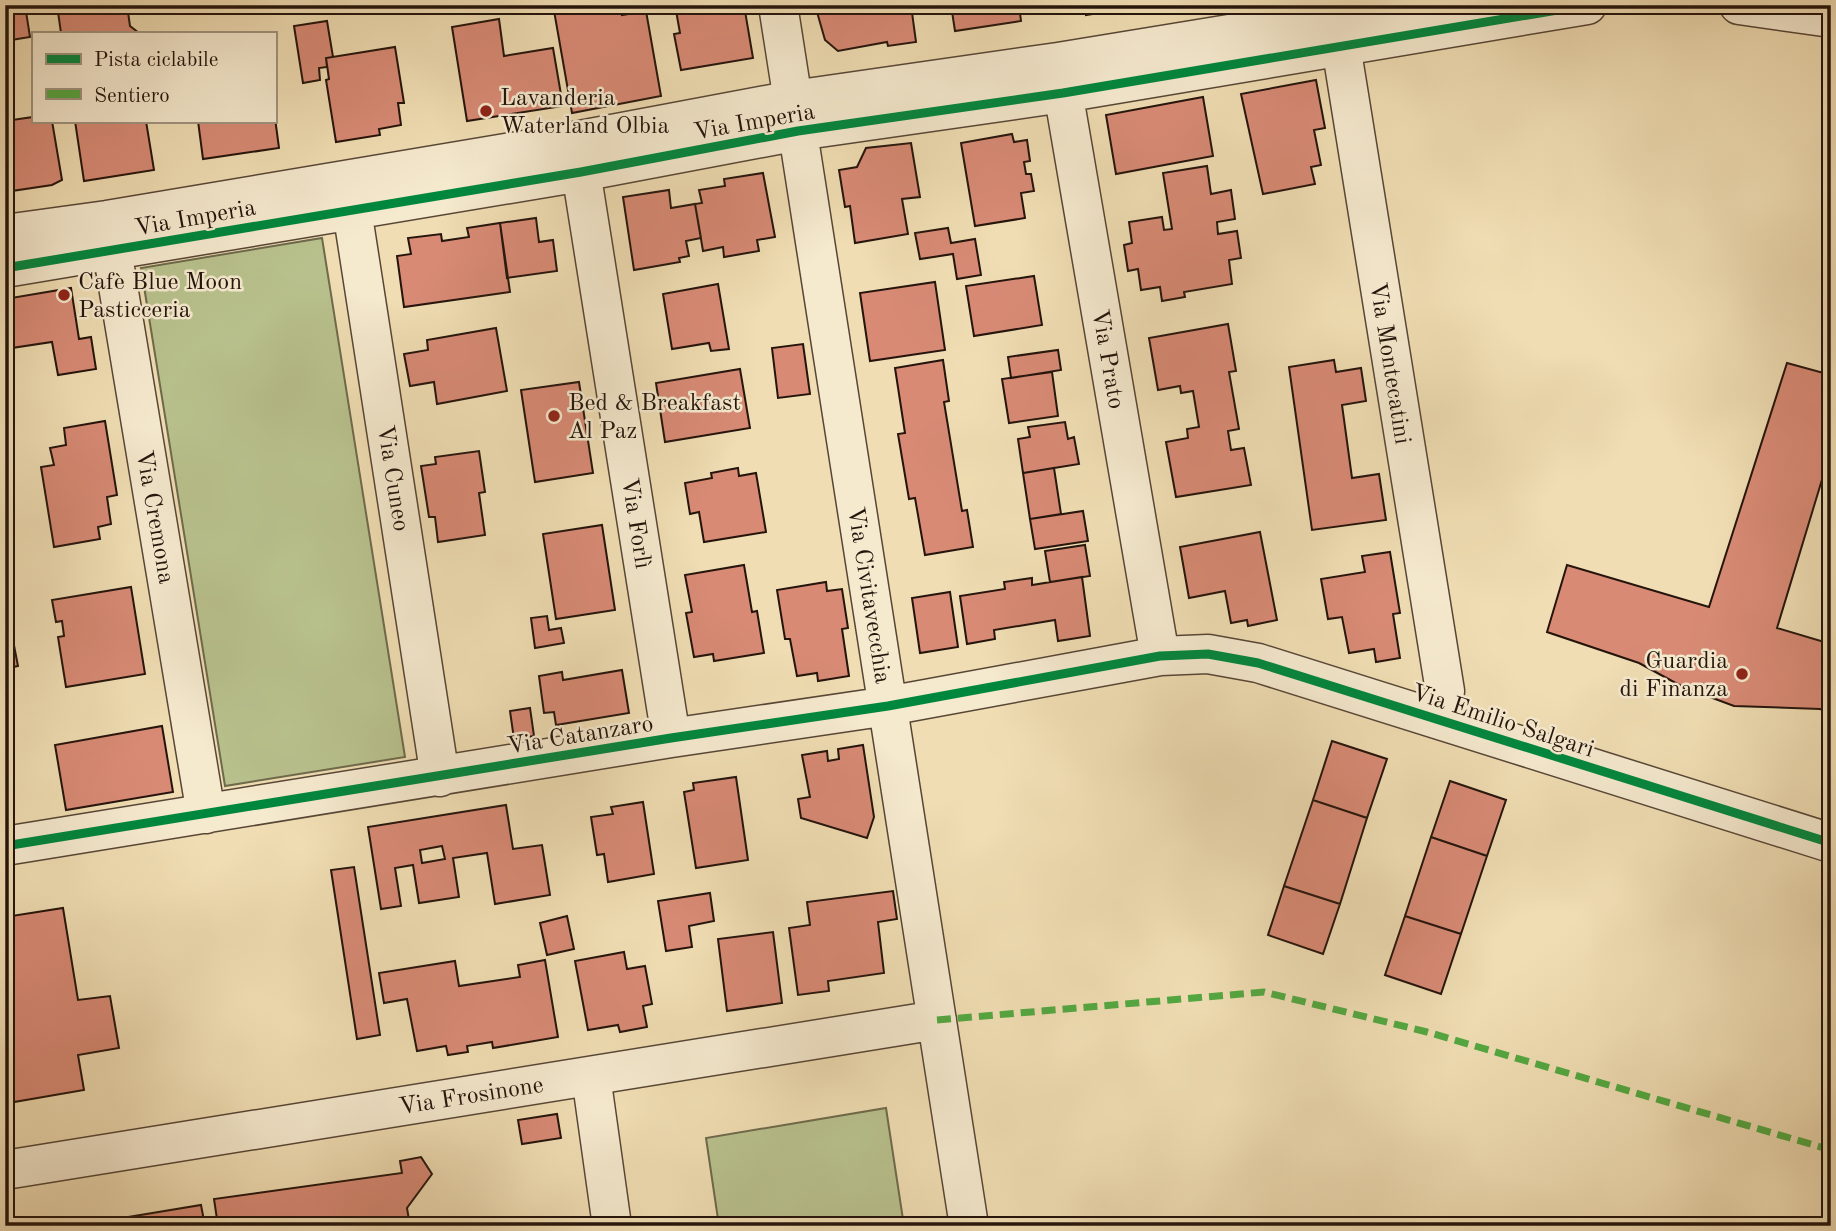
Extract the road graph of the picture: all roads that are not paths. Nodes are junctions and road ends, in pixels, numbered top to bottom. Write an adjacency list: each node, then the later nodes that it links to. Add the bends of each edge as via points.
1 (778, 5): 9 (street, Via Civitavecchia)
2 (1406, 5): 7 (street, Via Imperia)
3 (1587, 5): 5 (street, Via Imperia)
4 (1739, 5): 6 (street)
5 (1509, 12): 7 (street, Via Imperia)
6 (1831, 18)
7 (1337, 23): 8 (street, Via Imperia); 17 (street, Via Montecatini, via 1445,691)
8 (1060, 78): 9 (street, Via Imperia); 15 (street, Via Prato)
9 (796, 116): 10 (street, Via Imperia); 16 (street, Via Civitavecchia)
10 (579, 157): 11 (street, Via Imperia); 18 (street, Via Forlì)
11 (350, 195): 13 (street, Via Imperia); 19 (street, Via Cuneo)
12 (5, 234): 13 (street, Via Imperia)
13 (109, 236): 14 (street, Via Imperia); 20 (street, Via Cremona)
14 (5, 268)
15 (1160, 656): 16 (street, Via Catanzaro); 17 (street, Via Emilio Salgari, via 1208,654 1258,663)
16 (888, 706): 18 (street, Via Catanzaro); 23 (street, Via Civitavecchia)
17 (1441, 720): 21 (street, Via Emilio Salgari)
18 (671, 738): 19 (street, Via Catanzaro)
19 (440, 777): 20 (street, Via Catanzaro)
20 (206, 814): 22 (street, Via Catanzaro)
21 (1831, 843)
22 (5, 846)
23 (937, 1020): 24 (street, Via Frosinone); 27 (street, Via Civitavecchia)
24 (591, 1076): 25 (street, Via Frosinone); 26 (street)
25 (5, 1170)
26 (612, 1226)
27 (969, 1226)

